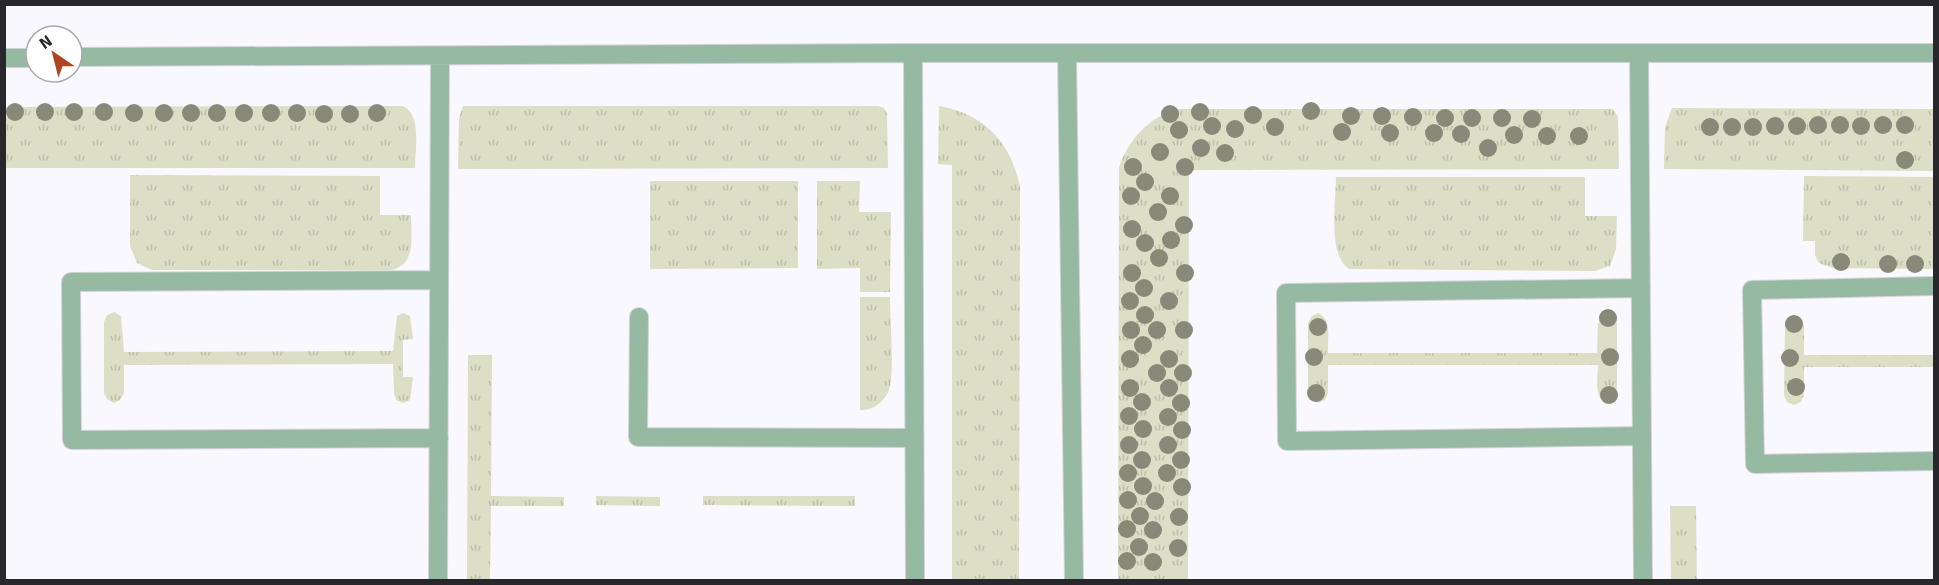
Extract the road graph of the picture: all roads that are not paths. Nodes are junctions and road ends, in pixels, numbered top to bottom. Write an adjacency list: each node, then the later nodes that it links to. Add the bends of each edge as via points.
1 (913, 53): 4 (lane); 5 (lane); 15 (lane)
2 (1639, 53): 3 (lane); 4 (lane); 11 (lane)
3 (1935, 53)
4 (1067, 55): 19 (lane)
5 (440, 56): 6 (lane); 9 (lane)
6 (84, 57)
7 (4, 58): 8 (lane)
8 (24, 58)
9 (439, 280): 14 (lane); 14 (lane, via 71,282 72,440)
10 (1935, 286): 16 (lane, via 1752,290 1755,464)
11 (1641, 288): 13 (lane); 13 (lane, via 1286,293 1287,441)
12 (639, 317): 15 (lane, via 638,437)
13 (1642, 436): 20 (lane)
14 (439, 438): 17 (lane)
15 (914, 438): 18 (lane)
16 (1935, 460)
17 (438, 580)
18 (915, 580)
19 (1074, 580)
20 (1643, 580)

